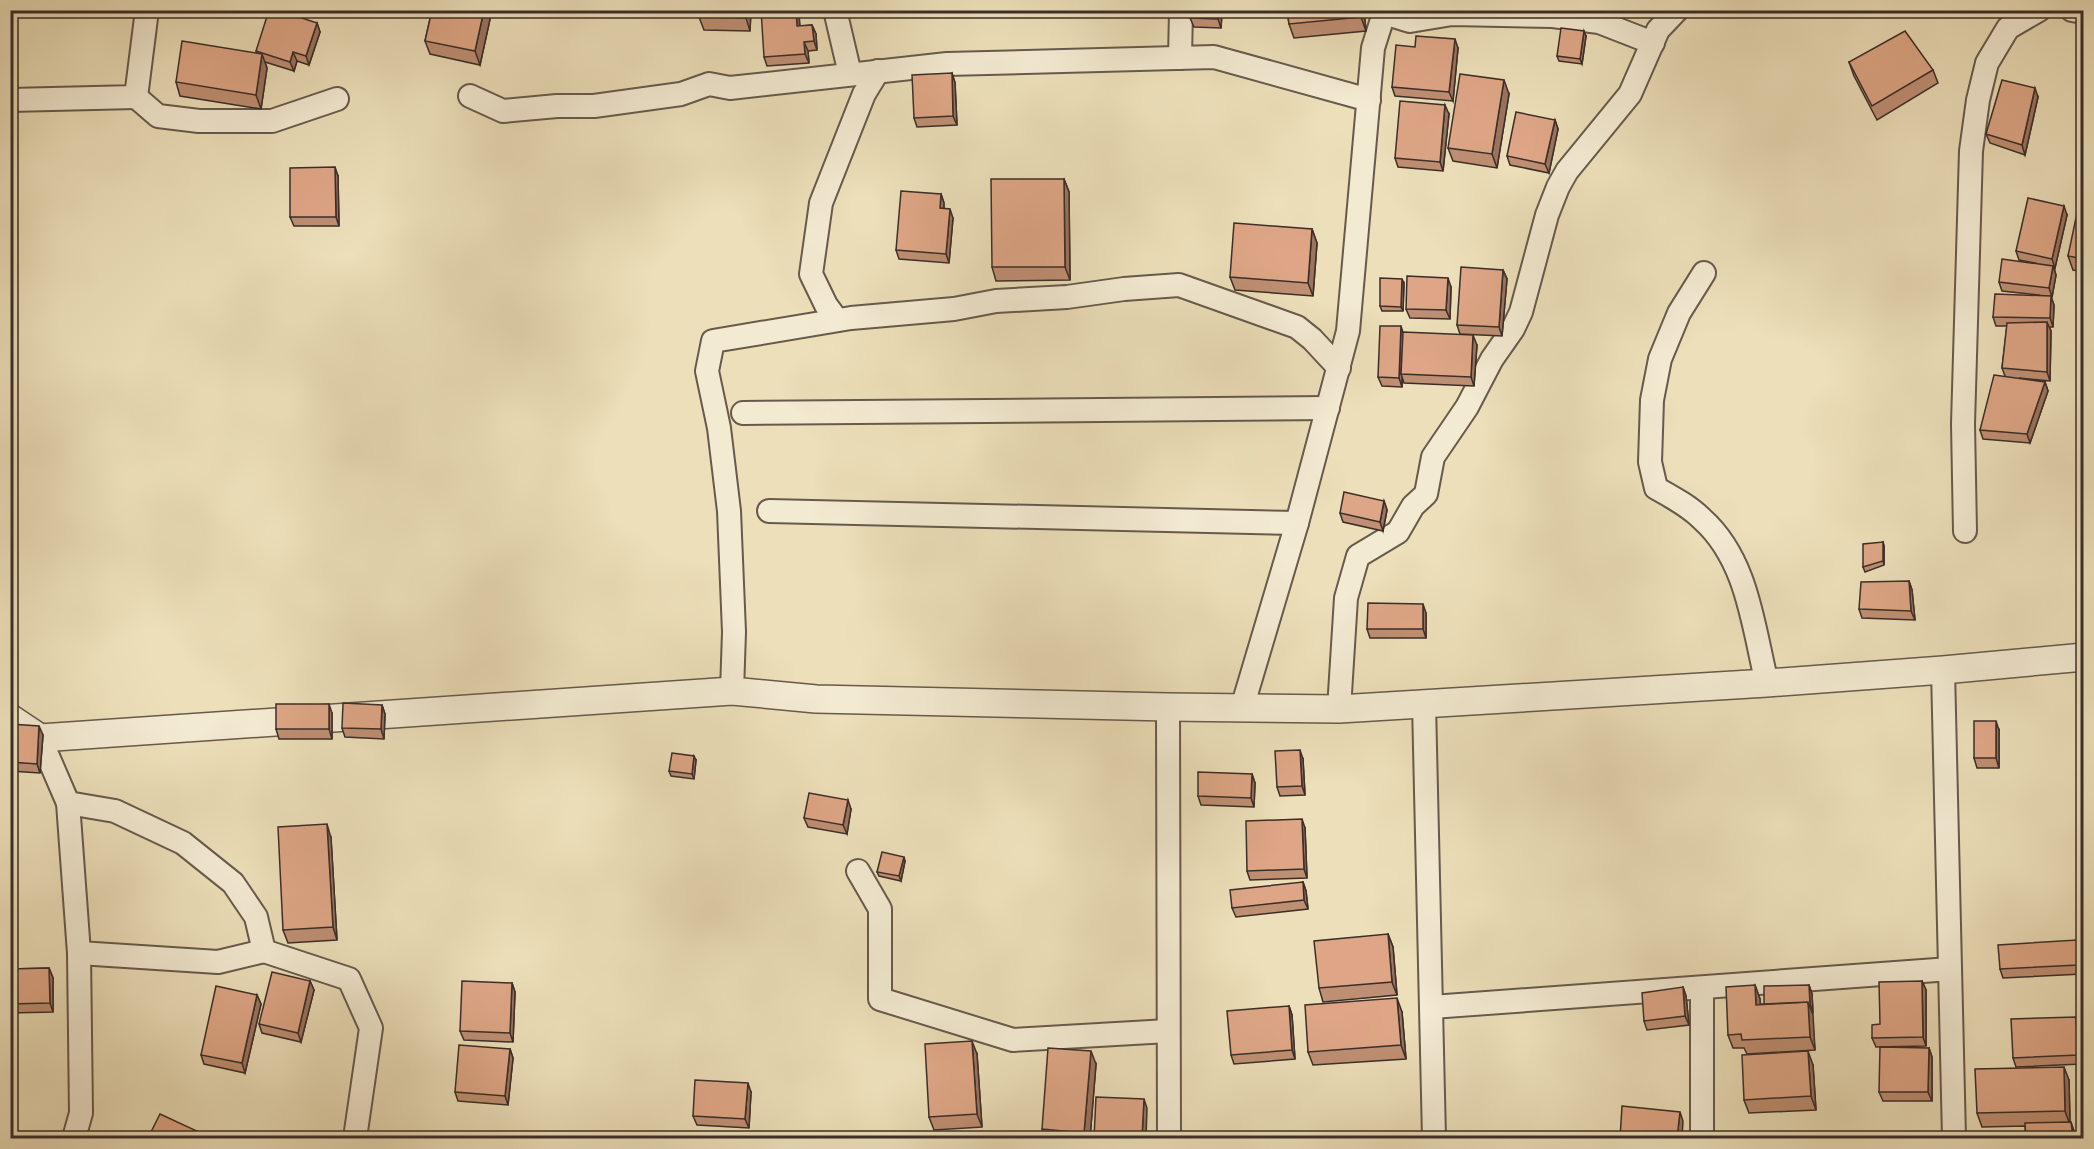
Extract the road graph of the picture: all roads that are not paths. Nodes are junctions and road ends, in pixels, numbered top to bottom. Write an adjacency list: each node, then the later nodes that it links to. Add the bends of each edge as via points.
1 (147, 10): 12 (street)
2 (835, 10): 10 (street)
3 (1181, 10): 8 (street)
4 (1677, 10): 7 (street, via 1658,30)
5 (2039, 10): 23 (street, via 2008,28 1987,63 1978,100 1971,151 1963,424)
6 (1385, 12): 7 (street, via 1410,21 1452,14 1553,16 1599,22); 15 (street, via 1373,48)
7 (1653, 42): 31 (street, via 1630,94 1557,187 1521,312 1433,458 1426,494 1413,506 1398,532 1358,556 1346,598)
8 (1180, 58): 9 (street, via 947,64); 15 (street, via 1214,57)
9 (878, 72): 10 (street); 17 (street, via 864,94 821,203 811,274)
10 (850, 74): 11 (street, via 730,88 709,84 681,94 594,106 503,111)
11 (470, 96)
12 (135, 98): 13 (street, via 158,116 199,121 272,121); 14 (street)
13 (337, 99)
14 (10, 100)
15 (1369, 100): 18 (street, via 1348,331)
16 (1704, 273): 26 (street, via 1679,314 1660,359 1652,400 1650,462 1656,488 1702,518 1722,540 1747,592)
17 (837, 320): 18 (street, via 1179,285 1297,327); 27 (street, via 713,341 707,370 729,511)
18 (1339, 368): 19 (street)
19 (1328, 408): 20 (street); 22 (street)
20 (743, 413)
21 (769, 511): 22 (street)
22 (1297, 523): 30 (street)
23 (1965, 531)
24 (2084, 657): 25 (street)
25 (1943, 670): 26 (street); 38 (street)
26 (1767, 683): 28 (street)
27 (732, 691): 29 (street, via 816,699); 33 (street)
28 (1424, 704): 31 (street); 40 (street)
29 (1168, 708): 30 (street); 41 (street)
30 (1242, 708): 31 (street)
31 (1339, 709)
32 (10, 718): 33 (street)
33 (40, 738): 34 (street)
34 (68, 803): 36 (street, via 115,811 183,843 233,883 256,917); 37 (street)
35 (858, 871): 41 (street, via 880,909 880,999 1012,1040)
36 (264, 951): 37 (street, via 218,962); 43 (street, via 349,979 371,1028)
37 (79, 953): 42 (street, via 81,1113)
38 (1950, 969): 39 (street); 47 (street)
39 (1702, 988): 40 (street); 46 (street)
40 (1432, 1007): 45 (street)
41 (1168, 1031): 44 (street)
42 (74, 1138)
43 (355, 1138)
44 (1169, 1138)
45 (1434, 1138)
46 (1702, 1138)
47 (1954, 1138)

